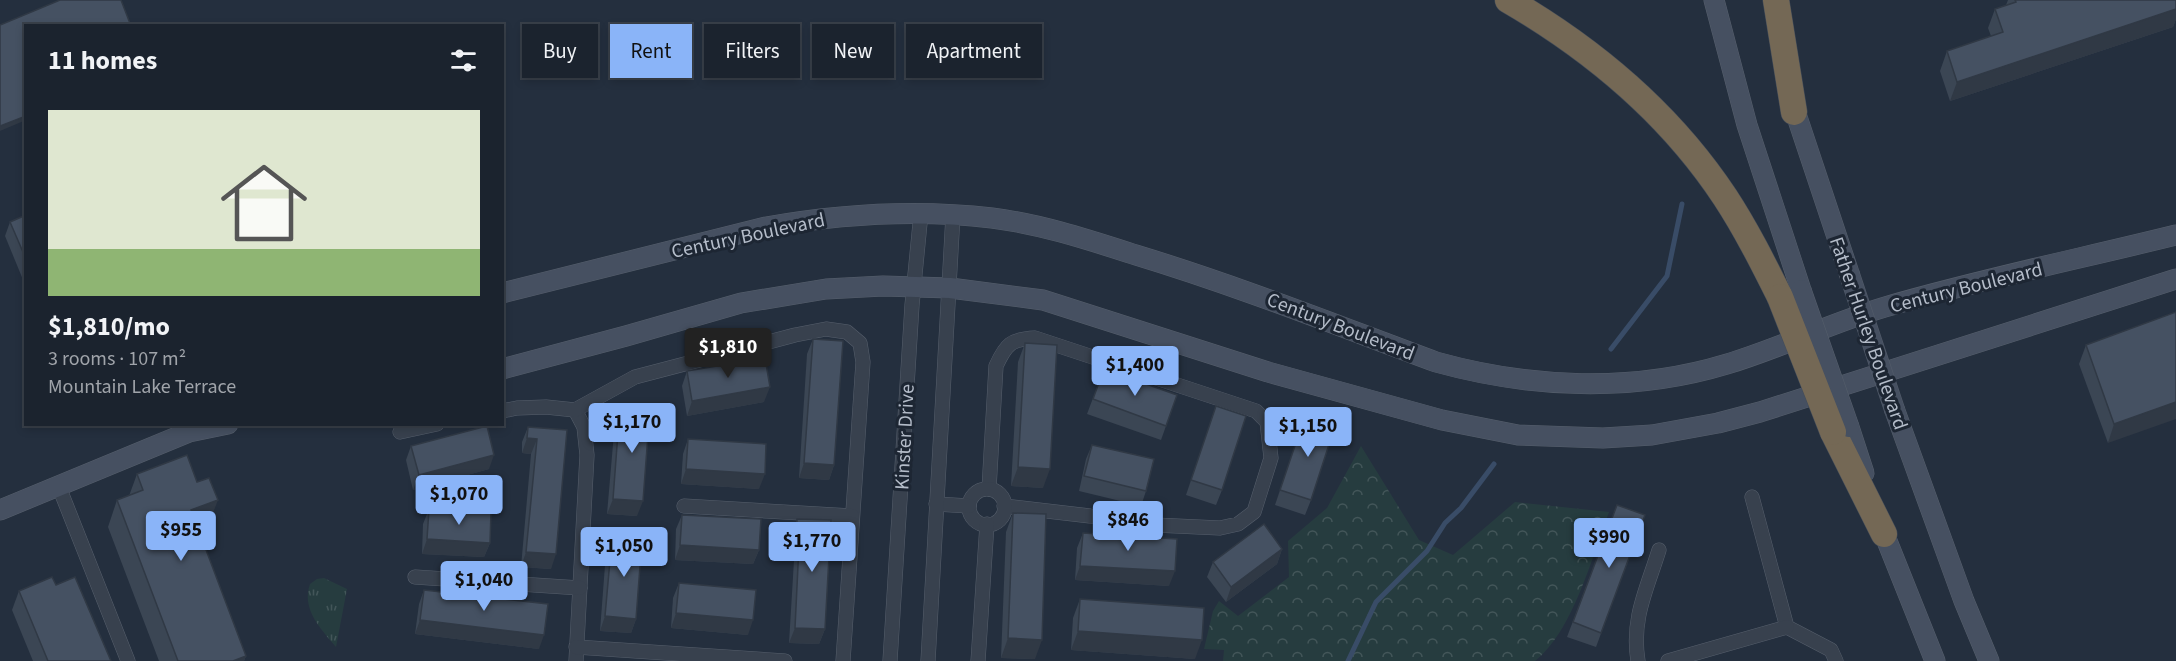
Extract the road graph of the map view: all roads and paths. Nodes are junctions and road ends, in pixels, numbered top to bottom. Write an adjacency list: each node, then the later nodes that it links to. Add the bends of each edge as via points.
1 (1508, 0): 13 (highway, via 1582,47 1630,86 1679,137)
2 (1713, 0): 13 (street)
3 (1764, 0): 5 (street, Father Hurley Boulevard)
4 (1776, 0): 5 (highway)
5 (1794, 112): 47 (street, Father Hurley Boulevard, bridge, via 1895,411)
6 (921, 213): 7 (street, Century Boulevard); 10 (street, Kinster Drive); 12 (street, Century Boulevard, via 871,214 766,227)
7 (953, 215): 8 (street, Century Boulevard, via 1064,232 1250,292 1462,369 1522,380 1584,384 1651,379 1724,365 1884,308); 11 (street, Kinster Drive)
8 (2176, 235)
9 (2176, 279): 11 (street, via 1760,412 1652,435 1603,438 1518,435 1442,420 1268,372 1043,300)
10 (913, 287): 11 (street); 14 (street, via 826,289 741,303); 40 (street, Kinster Drive)
11 (950, 288): 24 (street, Kinster Drive)
12 (504, 292)
13 (1790, 294): 31 (highway, bridge)
14 (504, 368)
15 (575, 410): 16 (street, via 546,407); 29 (street, via 634,377 679,364 826,329 847,332 860,343 863,362); 34 (street, via 584,427 586,455)
16 (504, 411)
17 (211, 426): 19 (street)
18 (428, 426): 20 (street)
19 (194, 428): 21 (street)
20 (400, 432)
21 (59, 487): 28 (street); 37 (street)
22 (989, 489): 26 (street, via 976,493); 27 (street, via 1001,496); 27 (street, via 996,366 1004,348 1018,339 1035,338 1256,411 1267,422 1271,458 1254,512 1238,524 1220,528 1133,524)
23 (1752, 497): 35 (street)
24 (936, 504): 26 (street); 41 (street, Kinster Drive)
25 (684, 506): 29 (street)
26 (969, 506): 30 (street, via 975,520)
27 (1004, 506): 30 (street, via 1001,517)
28 (0, 510)
29 (852, 516): 39 (street)
30 (987, 524): 42 (street)
31 (1884, 534): 46 (street)
32 (1659, 550): 43 (street, via 1637,617)
33 (415, 578): 34 (street)
34 (580, 588): 36 (street)
35 (1787, 627): 44 (street); 45 (street, via 1831,650)
36 (576, 654): 38 (street)
37 (128, 661)
38 (785, 661)
39 (843, 661)
40 (890, 661)
41 (928, 661)
42 (978, 661)
43 (1638, 661)
44 (1668, 661)
45 (1836, 661)
46 (1935, 661)
47 (1989, 661)

